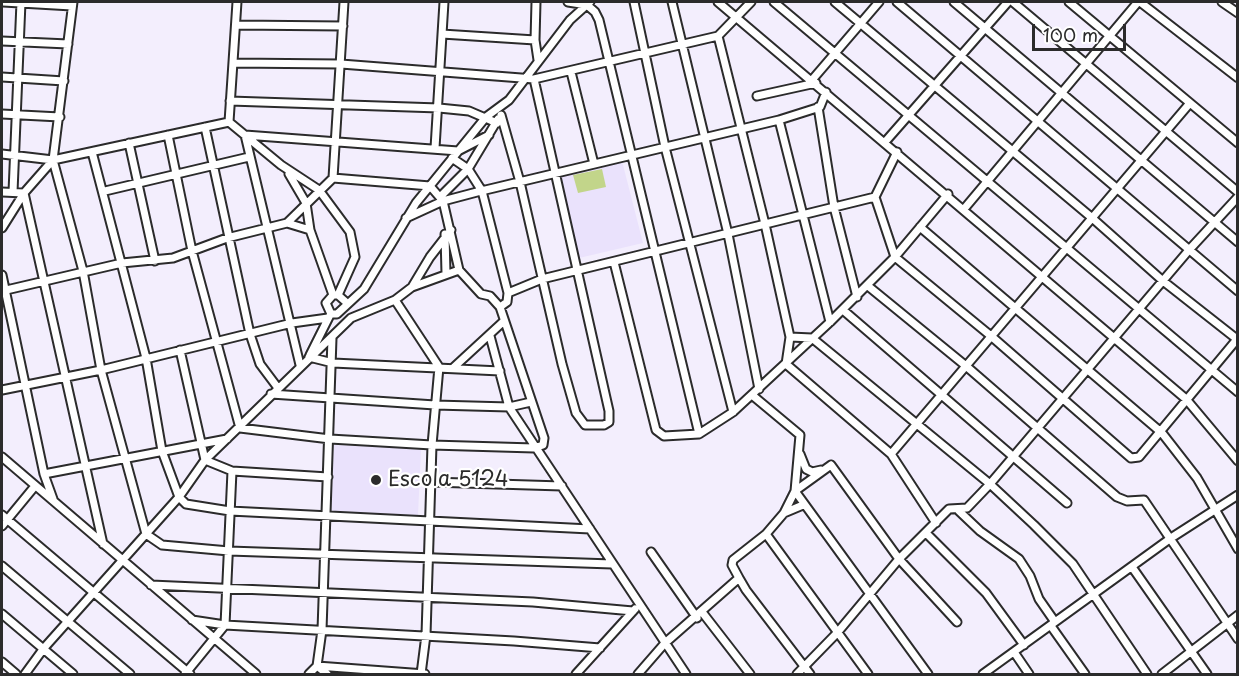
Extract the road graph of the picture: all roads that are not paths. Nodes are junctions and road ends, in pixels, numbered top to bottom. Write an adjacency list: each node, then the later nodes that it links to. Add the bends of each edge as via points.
1 (3, 2): 2 (street)
2 (21, 2): 23 (street); 35 (street)
3 (237, 2): 27 (street)
4 (344, 2): 28 (street)
5 (444, 2): 30 (street)
6 (536, 2): 33 (street)
7 (568, 2): 22 (street)
8 (633, 2): 38 (street)
9 (672, 2): 37 (street)
10 (718, 2): 25 (street)
11 (751, 2): 25 (street)
12 (774, 2): 39 (street)
13 (835, 2): 26 (street)
14 (879, 2): 26 (street)
15 (897, 2): 40 (street)
16 (954, 2): 29 (street)
17 (1008, 2): 29 (street)
18 (1013, 2): 45 (street)
19 (1069, 2): 32 (street)
20 (1136, 2): 32 (street); 51 (street)
21 (1222, 2): 24 (street)
22 (588, 3): 41 (street); 43 (street, via 599,20)
23 (72, 4): 36 (street)
24 (1238, 13)
25 (737, 17): 31 (street); 54 (street)
26 (861, 24): 39 (street); 55 (street)
27 (236, 25): 28 (street); 42 (street)
28 (343, 26): 44 (street)
29 (985, 27): 40 (street); 57 (street)
30 (442, 34): 33 (street); 46 (street)
31 (718, 36): 37 (street); 76 (street)
32 (1110, 36): 45 (street); 61 (street)
33 (535, 40): 41 (street)
34 (2, 41): 35 (street)
35 (20, 42): 36 (street); 50 (street)
36 (68, 44): 53 (street)
37 (681, 45): 38 (street); 81 (street)
38 (645, 54): 43 (street); 86 (street)
39 (836, 54): 54 (street); 68 (street)
40 (961, 55): 55 (street); 72 (street)
41 (538, 60): 49 (street)
42 (233, 63): 44 (street); 60 (street)
43 (608, 63): 47 (street); 94 (street)
44 (341, 64): 46 (street); 62 (street)
45 (1085, 65): 57 (street); 77 (street)
46 (440, 71): 49 (street); 64 (street)
47 (571, 72): 52 (street); 99 (street)
48 (2, 77): 50 (street)
49 (525, 77): 52 (street); 59 (street)
50 (19, 78): 53 (street); 66 (street)
51 (1238, 78)
52 (534, 79): 103 (street)
53 (64, 81): 69 (street)
54 (814, 82): 56 (street); 58 (street)
55 (934, 85): 68 (street); 89 (street)
56 (826, 92): 63 (street, via 822,106); 83 (street)
57 (1061, 94): 72 (street); 97 (street)
58 (757, 96)
59 (509, 100): 67 (street); 70 (street)
60 (231, 101): 62 (street); 73 (street)
61 (1190, 103): 77 (street); 84 (street)
62 (339, 104): 64 (street); 82 (street)
63 (818, 107): 71 (street); 123 (street)
64 (439, 108): 70 (street); 87 (street)
65 (2, 114): 66 (street)
66 (18, 115): 69 (street); 93 (street)
67 (501, 115): 74 (street); 107 (street)
68 (910, 115): 83 (street); 106 (street)
69 (60, 117): 98 (street)
70 (486, 117): 74 (street); 88 (street)
71 (779, 120): 76 (street); 125 (street)
72 (1038, 120): 89 (street); 110 (street)
73 (229, 122): 75 (street); 79 (street)
74 (497, 123): 80 (street)
75 (205, 127): 78 (street); 101 (street)
76 (741, 128): 81 (street); 130 (street)
77 (1165, 132): 97 (street); 116 (street)
78 (168, 135): 85 (street); 104 (street)
79 (245, 135): 82 (street); 95 (street); 100 (street)
80 (489, 135): 88 (street); 102 (street)
81 (705, 137): 86 (street); 136 (street)
82 (335, 142): 87 (street); 105 (street)
83 (885, 142): 91 (street)
84 (1238, 143)
85 (129, 144): 90 (street); 108 (street)
86 (665, 147): 94 (street); 139 (street)
87 (435, 148): 88 (street)
88 (458, 150): 96 (street)
89 (1012, 150): 106 (street); 126 (street)
90 (92, 152): 98 (street); 112 (street)
91 (897, 152): 118 (street); 120 (street)
92 (2, 154): 93 (street)
93 (15, 155): 98 (street); 115 (street)
94 (630, 155): 99 (street); 143 (street)
95 (249, 157): 101 (street); 133 (street)
96 (452, 158): 102 (street); 109 (street)
97 (1141, 159): 110 (street); 129 (street)
98 (53, 160): 117 (street); 150 (street)
99 (594, 164): 103 (street)
100 (281, 165): 111 (street); 122 (street)
101 (216, 166): 104 (street); 137 (street)
102 (468, 169): 113 (street); 121 (street)
103 (555, 173): 107 (street); 149 (street)
104 (178, 174): 108 (street); 142 (street)
105 (333, 178): 109 (street); 111 (street)
106 (987, 181): 124 (street); 140 (street)
107 (520, 182): 113 (street); 154 (street)
108 (139, 183): 112 (street); 145 (street)
109 (430, 186): 121 (street); 127 (street)
110 (1116, 189): 126 (street); 141 (street)
111 (319, 190): 122 (street); 162 (street, via 353,242 355,257)
112 (105, 191): 147 (street)
113 (482, 191): 121 (street); 161 (street)
114 (2, 192): 115 (street)
115 (13, 192): 117 (street)
116 (1238, 192)
117 (24, 193): 132 (street); 155 (street)
118 (948, 195): 124 (street); 131 (street)
119 (1238, 196): 129 (street)
120 (875, 197): 123 (street); 144 (street)
121 (442, 198): 127 (street); 135 (street)
122 (306, 203): 128 (street); 134 (street)
123 (834, 207): 125 (street); 163 (street)
124 (964, 209): 153 (street)
125 (804, 215): 130 (street); 172 (street)
126 (1091, 217): 140 (street); 156 (street)
127 (406, 218): 165 (street, via 364,289)
128 (287, 223): 133 (street); 134 (street)
129 (1214, 223): 138 (street); 141 (street)
130 (765, 224): 136 (street); 177 (street)
131 (920, 227): 144 (street); 167 (street)
132 (2, 228)
133 (266, 229): 137 (street); 173 (street)
134 (310, 231): 162 (street)
135 (448, 232): 148 (street); 151 (street); 158 (street)
136 (728, 234): 139 (street); 199 (street)
137 (227, 238): 142 (street); 174 (street)
138 (1238, 242)
139 (689, 243): 143 (street); 211 (street)
140 (1067, 247): 153 (street); 168 (street)
141 (1189, 250): 156 (street); 160 (street)
142 (192, 251): 145 (street); 182 (street)
143 (653, 251): 146 (street); 216 (street)
144 (895, 257): 157 (street); 176 (street)
145 (155, 261): 147 (street)
146 (614, 262): 149 (street); 216 (street, via 656,430 664,436)
147 (122, 263): 150 (street); 185 (street)
148 (459, 270): 151 (street); 166 (street)
149 (579, 270): 154 (street); 154 (street, via 610,416 609,422 598,427 585,425 576,413)
150 (83, 271): 155 (street); 193 (street)
151 (446, 274): 158 (street)
152 (2, 275): 159 (street)
153 (1043, 275): 167 (street); 178 (street)
154 (542, 279): 161 (street)
155 (44, 281): 159 (street); 196 (street)
156 (1163, 281): 168 (street); 181 (street)
157 (868, 286): 163 (street); 189 (street)
158 (412, 287): 164 (street)
159 (3, 291): 197 (street)
160 (1238, 291)
161 (508, 293): 166 (street, via 507,302)
162 (335, 295): 165 (street); 170 (street, via 326,303)
163 (856, 297): 169 (street)
164 (395, 300): 179 (street, via 351,318); 190 (street)
165 (347, 303): 170 (street, via 343,312)
166 (500, 308): 171 (street)
167 (1014, 309): 176 (street); 194 (street)
168 (1140, 309): 178 (street); 192 (street)
169 (843, 310): 172 (street); 204 (street)
170 (330, 316): 173 (street); 184 (street)
171 (504, 321): 175 (street); 208 (street)
172 (830, 322): 180 (street)
173 (292, 323): 174 (street); 188 (street)
174 (250, 334): 182 (street); 198 (street, via 260,364)
175 (490, 336): 191 (street); 195 (street)
176 (991, 336): 189 (street); 205 (street)
177 (790, 337): 180 (street); 187 (street)
178 (1115, 337): 194 (street); 206 (street)
179 (332, 338): 184 (street); 186 (street)
180 (812, 338): 187 (street); 212 (street)
181 (1237, 339): 192 (street)
182 (215, 342): 183 (street); 214 (street)
183 (180, 350): 185 (street); 220 (street)
184 (309, 357): 186 (street); 188 (street)
185 (146, 358): 193 (street); 223 (street)
186 (333, 363): 190 (street); 207 (street)
187 (786, 364): 199 (street); 224 (street)
188 (300, 365): 198 (street)
189 (966, 366): 204 (street); 213 (street)
190 (439, 367): 191 (street); 209 (street)
191 (453, 368): 195 (street)
192 (1211, 368): 201 (street); 206 (street)
193 (101, 370): 196 (street); 227 (street)
194 (1086, 370): 205 (street); 215 (street)
195 (500, 371): 210 (street)
196 (66, 377): 197 (street); 231 (street)
197 (25, 386): 200 (street); 233 (street)
198 (278, 388): 202 (street)
199 (759, 389): 203 (street)
200 (2, 390)
201 (1238, 392)
202 (272, 394): 207 (street); 214 (street)
203 (752, 395): 211 (street); 219 (street, via 795,429)
204 (942, 395): 212 (street); 226 (street)
205 (1062, 399): 213 (street); 215 (street, via 1131,458 1139,457)
206 (1186, 399): 215 (street); 229 (street)
207 (332, 400): 209 (street); 218 (street)
208 (531, 402): 210 (street); 222 (street, via 544,442)
209 (435, 405): 210 (street); 221 (street)
210 (509, 407): 222 (street)
211 (734, 412): 216 (street)
212 (917, 424): 224 (street); 236 (street)
213 (1038, 427): 226 (street); 257 (street, via 1117,497 1144,500)
214 (240, 428): 217 (street); 218 (street)
215 (1160, 431): 247 (street, via 1197,478)
216 (699, 434)
217 (228, 439): 220 (street); 228 (street)
218 (330, 439): 221 (street); 234 (street)
219 (801, 440): 230 (street, via 800,456 806,468 818,471); 239 (street)
220 (202, 442): 223 (street); 228 (street)
221 (432, 445): 222 (street); 235 (street)
222 (534, 448): 238 (street)
223 (162, 452): 227 (street); 241 (street)
224 (891, 454): 252 (street)
225 (2, 457): 237 (street)
226 (1013, 458): 236 (street); 243 (street)
227 (124, 460): 231 (street); 254 (street)
228 (205, 460): 232 (street); 241 (street)
229 (1238, 461)
230 (831, 465): 239 (street); 264 (street)
231 (86, 467): 233 (street); 258 (street)
232 (232, 471): 234 (street); 245 (street)
233 (44, 474): 242 (street)
234 (328, 477): 249 (street)
235 (431, 482): 238 (street); 251 (street)
236 (990, 484): 246 (street); 275 (street, via 1073,564)
237 (35, 486): 242 (street); 250 (street)
238 (562, 486): 253 (street)
239 (795, 491): 244 (street); 248 (street)
240 (1238, 495): 247 (street)
241 (179, 497): 245 (street, via 192,507); 254 (street)
242 (54, 502): 258 (street)
243 (1066, 503)
244 (803, 505): 248 (street); 274 (street)
245 (230, 511): 249 (street); 260 (street)
246 (959, 511): 252 (street, via 949,509); 286 (street, via 1019,559)
247 (1214, 511): 257 (street); 259 (street)
248 (784, 513): 255 (street)
249 (327, 516): 251 (street); 262 (street)
250 (3, 520): 272 (street)
251 (429, 520): 253 (street); 263 (street)
252 (936, 523): 256 (street)
253 (590, 529): 266 (street)
254 (146, 534): 260 (street, via 162,544); 265 (street)
255 (766, 534): 269 (street, via 733,560); 289 (street)
256 (927, 534): 264 (street); 294 (street, via 986,593)
257 (1171, 538): 268 (street); 284 (street)
258 (103, 544): 265 (street)
259 (1238, 549)
260 (229, 551): 262 (street); 271 (street)
261 (651, 552): 280 (street)
262 (327, 554): 263 (street); 273 (street)
263 (429, 559): 266 (street); 276 (street)
264 (899, 560): 274 (street); 283 (street)
265 (123, 561): 270 (street); 272 (street)
266 (612, 564): 277 (street)
267 (2, 566): 285 (street)
268 (1132, 567): 275 (street); 297 (street)
269 (739, 578): 280 (street); 301 (street)
270 (151, 585): 271 (street); 282 (street)
271 (227, 588): 273 (street); 287 (street)
272 (95, 592): 285 (street); 302 (street)
273 (323, 592): 276 (street); 288 (street)
274 (871, 593): 289 (street); 319 (street)
275 (1092, 596): 286 (street); 322 (street)
276 (426, 597): 278 (street); 290 (street)
277 (639, 605): 278 (street); 293 (street)
278 (633, 611): 296 (street)
279 (2, 614): 295 (street)
280 (699, 615): 293 (street); 315 (street)
281 (1238, 615): 284 (street)
282 (192, 620): 287 (street); 291 (street)
283 (957, 622)
284 (1227, 622): 292 (street); 297 (street)
285 (68, 623): 295 (street); 308 (street)
286 (1053, 624): 294 (street); 321 (street)
287 (225, 625): 288 (street); 291 (street)
288 (322, 630): 290 (street); 300 (street)
289 (837, 633): 301 (street); 318 (street)
290 (426, 635): 296 (street); 303 (street)
291 (214, 638): 302 (street); 309 (street)
292 (1238, 639)
293 (664, 643): 313 (street); 314 (street)
294 (1024, 645): 298 (street)
295 (44, 648): 306 (street); 307 (street)
296 (600, 648): 312 (street)
297 (1189, 651): 323 (street); 324 (street)
298 (1014, 652): 304 (street); 320 (street)
299 (2, 662): 305 (street)
300 (317, 666): 303 (street); 310 (street); 311 (street)
301 (804, 667): 316 (street); 317 (street)
302 (187, 674)
303 (423, 674)
304 (985, 674)
305 (16, 675)
306 (25, 675)
307 (74, 675)
308 (130, 675)
309 (256, 675)
310 (309, 675)
311 (327, 675)
312 (576, 675)
313 (638, 675)
314 (686, 675)
315 (750, 675)
316 (797, 675)
317 (810, 675)
318 (868, 675)
319 (928, 675)
320 (1029, 675)
321 (1085, 675)
322 (1147, 675)
323 (1162, 675)
324 (1207, 675)

